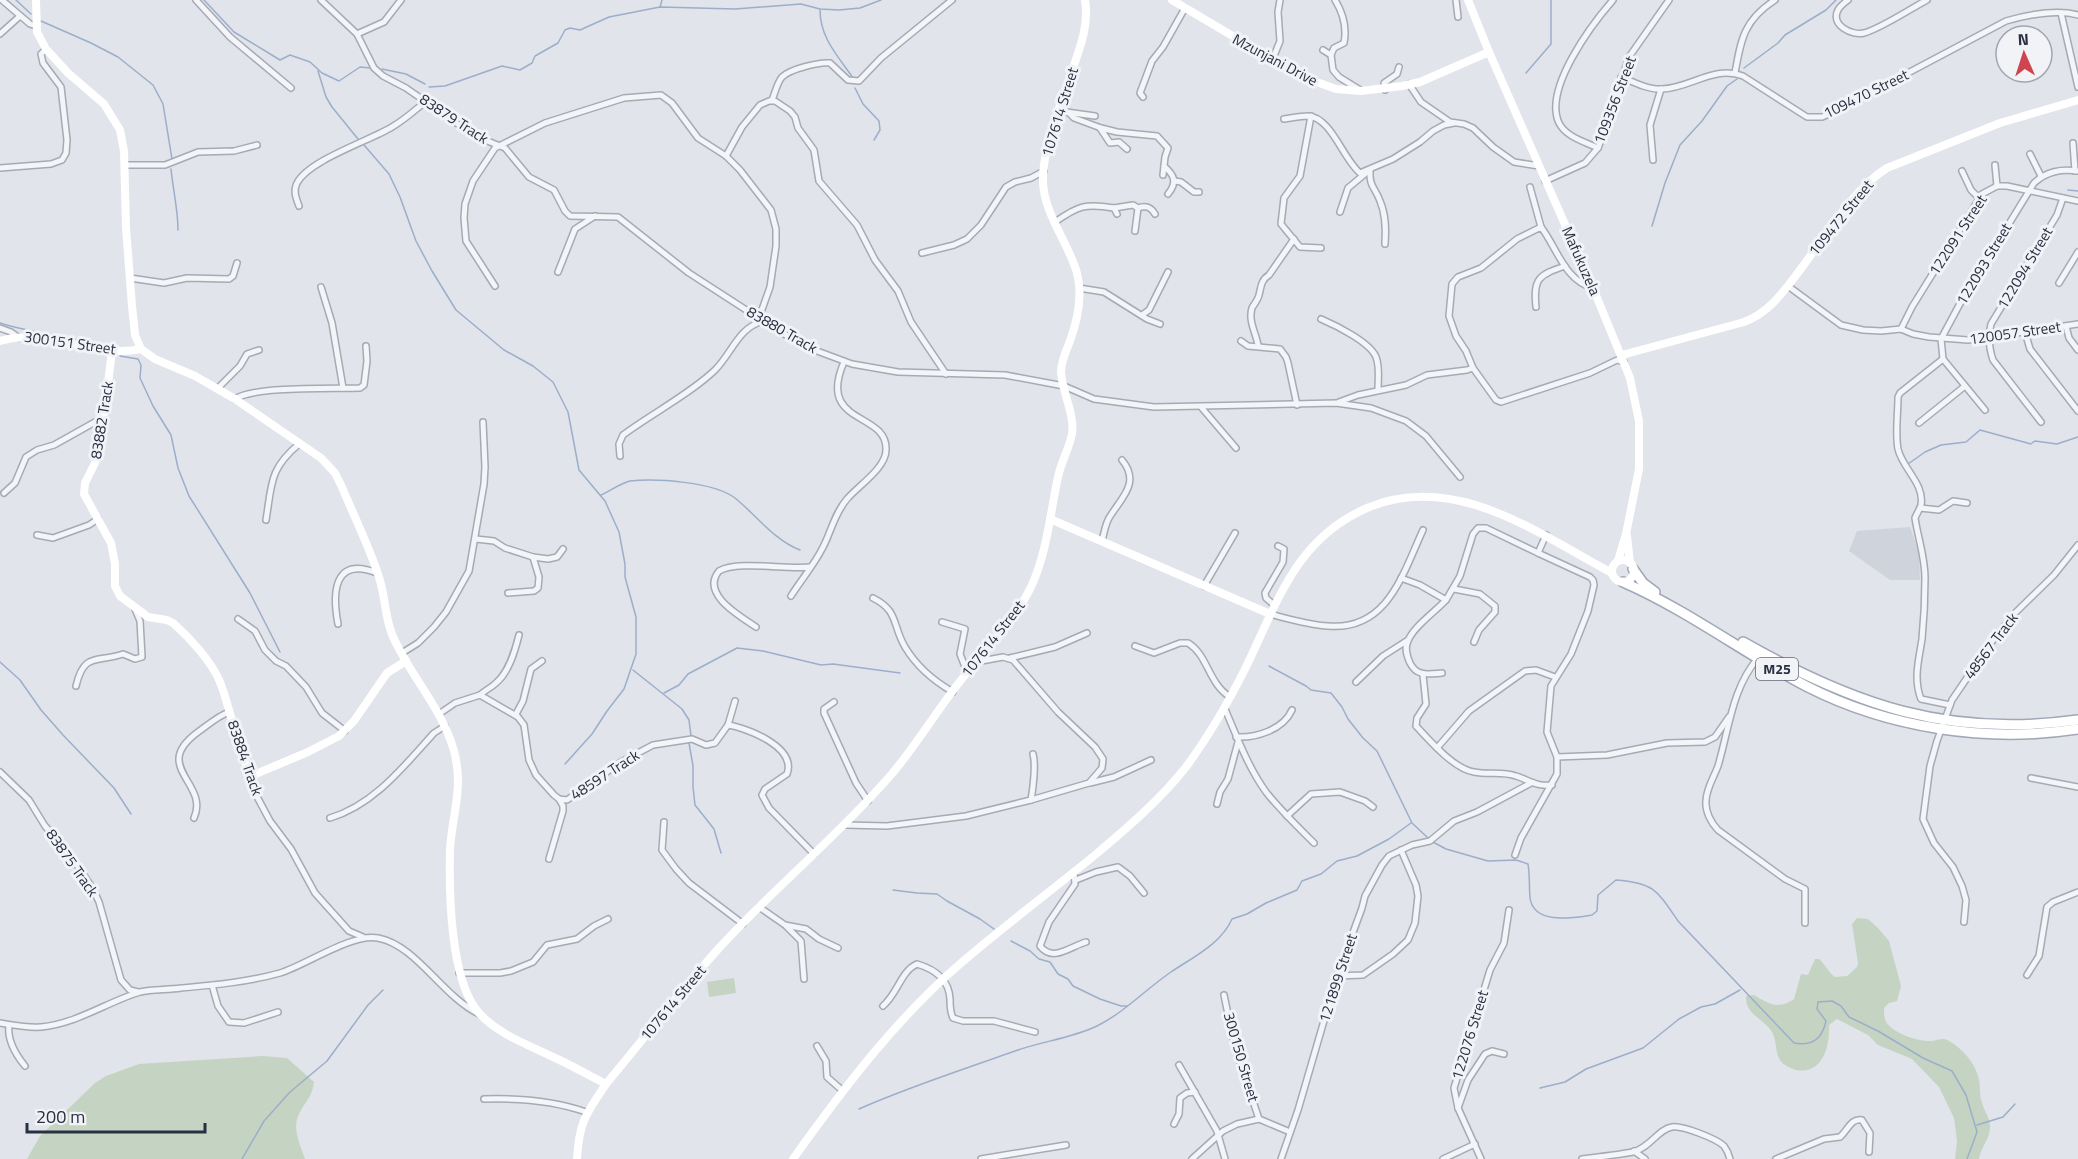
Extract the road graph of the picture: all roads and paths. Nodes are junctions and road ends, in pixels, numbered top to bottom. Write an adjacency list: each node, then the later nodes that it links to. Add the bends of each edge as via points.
1 (2, 0): 20 (street)
2 (36, 0): 23 (street)
3 (196, 0): 36 (street, via 230,37)
4 (321, 0): 25 (street, 83879 Track)
5 (401, 0): 25 (street, via 384,22)
6 (952, 0): 41 (street, via 880,58 862,80 848,80 830,63 812,65 785,75)
7 (1085, 0): 44 (street, 107614 Street, via 1082,45)
8 (1280, 0): 30 (street, via 1280,41)
9 (1335, 0): 29 (street, via 1346,32 1344,43)
10 (1456, 0): 22 (street)
11 (1468, 0): 28 (street, Mafukuzela)
12 (1613, 0): 54 (street, via 1575,51 1558,98 1557,114 1564,130)
13 (1669, 0): 33 (street, 109356 Street, via 1629,57)
14 (1775, 0): 32 (street, via 1747,26)
15 (1848, 0): 16 (street, via 1838,10 1837,18 1842,27 1854,34 1869,31)
16 (1927, 0)
17 (1174, 1): 18 (street, Mzunjani Drive)
18 (1185, 8): 30 (street, Mzunjani Drive); 40 (street, via 1152,61 1140,93)
19 (2061, 13): 21 (street, 109470 Street); 32 (street, 109470 Street, via 2006,21 1822,117 1803,115); 35 (street)
20 (20, 15): 23 (street); 24 (street)
21 (2078, 15)
22 (1458, 17)
23 (36, 26): 26 (street)
24 (0, 34)
25 (357, 34): 43 (street, 83879 Track, via 379,73)
26 (46, 49): 59 (street, via 112,114 120,130); 63 (street, via 41,58 62,94 66,153 62,160 51,164)
27 (1323, 50): 29 (street)
28 (1489, 52): 34 (street, Mzunjani Drive); 62 (street, Mafukuzela)
29 (1330, 55): 39 (street, via 1339,77)
30 (1272, 61): 39 (street, Mzunjani Drive, via 1318,83)
31 (1399, 67): 38 (street, via 1397,74 1384,83)
32 (1735, 73): 37 (street, via 1715,74)
33 (1622, 77): 37 (street); 54 (street, 109356 Street)
34 (1409, 84): 38 (street, Mzunjani Drive); 49 (street, via 1421,102)
35 (2078, 87)
36 (291, 88)
37 (1661, 89): 58 (street, via 1650,125)
38 (1385, 90): 39 (street, Mzunjani Drive)
39 (1361, 91)
40 (1143, 97)
41 (772, 100): 57 (street, via 760,105 750,116); 131 (street, via 795,117 814,150 819,181 857,225)
42 (2078, 100): 102 (street, 109472 Street, via 2000,123 1876,175 1852,200)
43 (425, 102): 53 (street, 83879 Track, via 465,130); 80 (street, via 393,127 349,147 306,174 295,187)
44 (1059, 111): 45 (street); 65 (street, 107614 Street)
45 (1069, 113): 47 (street); 50 (street)
46 (1311, 116): 48 (street); 64 (street, via 1333,134 1356,170); 90 (street, via 1300,176 1282,206 1281,224)
47 (1095, 117)
48 (1284, 119)
49 (1454, 123): 62 (street, via 1473,128 1515,162); 64 (street, via 1433,131 1402,154)
50 (1100, 128): 55 (street, via 1110,143 1119,142); 61 (street, via 1157,136 1168,148)
51 (2073, 143): 67 (street)
52 (257, 144): 59 (street, via 234,151 198,152 165,165)
53 (499, 147): 57 (street, via 545,123 624,98 661,95 672,103 698,138); 86 (street, 83879 Track, via 510,152 529,177 554,190 567,214); 101 (street, via 472,181 464,218 466,241)
54 (1598, 148): 71 (street, 109356 Street, via 1585,163)
55 (1126, 149)
56 (2030, 154): 69 (street)
57 (726, 156): 108 (street, via 771,210 776,229 772,281)
58 (1653, 160)
59 (125, 165): 99 (street)
60 (1995, 165): 72 (street)
61 (1164, 166): 68 (street); 70 (street)
62 (1539, 166): 71 (street, Mafukuzela)
63 (0, 168)
64 (1370, 170): 83 (street, via 1348,188); 91 (street, via 1371,185 1380,201 1386,228)
65 (1044, 171): 87 (street, 107614 Street, via 1045,197); 94 (street, via 1006,187 967,239)
66 (1962, 171): 77 (street)
67 (2076, 171): 69 (street)
68 (1163, 175)
69 (2041, 176): 74 (street, 122093 Street)
70 (1174, 181): 75 (street); 76 (street)
71 (1545, 181): 105 (street, Mafukuzela)
72 (1997, 186): 74 (street, 122091 Street); 77 (street, 122091 Street)
73 (1530, 187): 88 (street)
74 (2028, 190): 78 (street, 122091 Street); 118 (street, 122093 Street)
75 (1199, 192)
76 (1168, 194)
77 (1979, 198): 114 (street, 122091 Street)
78 (2063, 198): 79 (street, 122091 Street); 117 (street, 122094 Street, via 2057,215 1991,324)
79 (2078, 201)
80 (299, 206)
81 (1114, 208): 82 (street); 84 (street); 87 (street, via 1075,208)
82 (1138, 208): 85 (street, via 1152,209); 89 (street)
83 (1340, 212)
84 (1117, 214)
85 (1155, 214)
86 (596, 216): 97 (street, via 575,229); 108 (street, 83880 Track, via 623,219 687,271)
87 (1055, 222): 104 (street, 107614 Street, via 1077,273)
88 (1541, 227): 96 (street); 130 (street, via 1452,284 1449,316)
89 (1135, 231)
90 (1294, 239): 92 (street, via 1300,247); 122 (street, via 1264,278 1251,310)
91 (1385, 244)
92 (1321, 248)
93 (2078, 252): 100 (street)
94 (922, 253)
95 (237, 263): 99 (street, via 229,279 187,278 164,283)
96 (1565, 266): 105 (street, via 1578,282); 106 (street, via 1537,280)
97 (558, 272)
98 (1168, 272): 107 (street, via 1149,310)
99 (130, 278): 123 (street, via 135,335)
100 (2059, 284)
101 (495, 286)
102 (1788, 286): 114 (street, 120057 Street, via 1841,325 1863,330); 127 (street, 109472 Street, via 1755,318)
103 (321, 287): 135 (street, via 332,323)
104 (1079, 288): 107 (street, via 1104,292); 132 (street, 107614 Street, via 1078,315 1061,372)
105 (1593, 288): 127 (street, Mafukuzela)
106 (1536, 307)
107 (1142, 315): 110 (street)
108 (761, 319): 129 (street, 83880 Track, via 809,348); 149 (street, via 744,331 722,363 704,379 623,435)
109 (1321, 319): 136 (street, via 1354,336 1374,352)
110 (1160, 324)
111 (2078, 324): 112 (street, 120057 Street)
112 (2066, 326): 115 (street, 120057 Street); 125 (street)
113 (0, 328): 116 (street, 300151 Street)
114 (1901, 329): 118 (street, 120057 Street)
115 (2025, 332): 117 (street, 120057 Street); 142 (street, via 2030,349)
116 (19, 338): 119 (street); 126 (street, 300151 Street)
117 (1989, 338): 118 (street, 120057 Street); 145 (street, via 1996,365)
118 (1941, 339): 128 (street)
119 (0, 341)
120 (1240, 341): 122 (street, via 1248,346)
121 (366, 345): 135 (street, via 364,385)
122 (1258, 345): 139 (street, via 1280,349 1286,357)
123 (141, 349): 126 (street, 300151 Street); 134 (street)
124 (259, 350): 134 (street, via 247,354)
125 (2078, 350)
126 (112, 351): 143 (street, 83882 Track)
127 (1623, 358): 130 (street, via 1501,402); 160 (street, Mafukuzela, via 1634,393 1640,443)
128 (1943, 359): 133 (street); 154 (street, via 1898,397 1897,442 1900,457 1920,491)
129 (844, 362): 131 (street, 83880 Track, via 898,372); 173 (street, via 836,387 840,400 882,435 886,453 880,466 842,506 823,549)
130 (1473, 368): 136 (street, via 1427,375 1407,385)
131 (946, 374): 132 (street, 83880 Track, via 992,374)
132 (1064, 386): 140 (street, 83880 Track, via 1094,399 1154,407); 156 (street, 107614 Street, via 1072,430)
133 (1965, 386): 141 (street); 146 (street)
134 (218, 388): 137 (street)
135 (343, 388): 137 (street, via 265,391)
136 (1378, 390): 138 (street)
137 (235, 399): 147 (street)
138 (1336, 403): 139 (street, 83880 Track); 151 (street, via 1371,408 1406,421 1426,436)
139 (1297, 405): 140 (street, 83880 Track)
140 (1201, 406): 148 (street)
141 (1985, 410)
142 (2078, 411)
143 (104, 417): 152 (street, via 26,457 15,483); 155 (street, 83882 Track, via 99,455 85,482 84,494)
144 (483, 422): 163 (street, via 485,467)
145 (2041, 422)
146 (1919, 423)
147 (299, 444): 157 (street, via 284,456 276,470); 174 (street, via 335,473)
148 (1236, 448)
149 (620, 456)
150 (1122, 460): 164 (street, via 1130,469 1130,487 1107,521)
151 (1460, 477)
152 (4, 493)
153 (1967, 503): 154 (street, via 1953,501 1939,510)
154 (1920, 508): 213 (street, via 1915,518 1925,578 1916,676 1921,699)
155 (98, 519): 162 (street, via 53,538); 185 (street, 83882 Track, via 111,543 116,590)
156 (1050, 519): 164 (street); 201 (street, 107614 Street, via 1029,592)
157 (266, 520)
158 (1423, 530): 176 (street)
159 (1235, 533): 178 (street)
160 (1626, 534): 171 (street); 172 (street)
161 (1546, 535): 168 (street, M25); 169 (street); 184 (street, M25, via 1483,507 1451,498 1423,496 1383,502 1345,519 1316,541)
162 (37, 536)
163 (476, 539): 170 (street, via 494,541); 196 (street, via 469,571 446,612 418,643)
164 (1102, 541): 178 (street)
165 (2078, 545): 213 (street, 48567 Track, via 2008,620)
166 (1278, 546): 184 (street, via 1284,549 1285,558 1265,593)
167 (563, 549): 170 (street, via 555,559)
168 (1573, 550): 171 (street, M25, via 1599,561); 175 (street, M25)
169 (1539, 553): 179 (street, via 1486,528 1478,528); 205 (street, via 1594,582 1588,611 1571,654)
170 (533, 557): 180 (street, via 538,588)
171 (1617, 562): 172 (street, M25, via 1623,560); 175 (street)
172 (1631, 566): 177 (street, via 1630,578); 221 (main road, M25, via 1647,587 1811,678 1866,701)
173 (810, 567): 181 (street); 190 (street, via 742,566 719,571 714,581 716,593)
174 (378, 573): 189 (street, via 355,568 338,580); 196 (street, via 391,633)
175 (1612, 573): 177 (street, M25)
176 (1401, 578): 183 (street); 186 (street, via 1384,606 1357,623 1327,626)
177 (1623, 582): 198 (main road, M25)
178 (1204, 586): 186 (street)
179 (1454, 588): 183 (street); 194 (street, via 1480,594 1495,606 1495,612)
180 (508, 593)
181 (791, 596)
182 (873, 598): 208 (street, via 891,610 898,634 920,668)
183 (1446, 600): 193 (street)
184 (1274, 605): 186 (street, M25)
185 (135, 609): 207 (street, via 140,621 142,657 135,659 123,654 93,659 81,669); 216 (street, 83882 Track, via 177,626 211,666)
186 (1270, 614): 210 (street, M25)
187 (238, 619): 225 (street, via 255,631 265,650 286,666 306,687 318,708)
188 (942, 622): 202 (street, via 965,629 960,654)
189 (338, 624)
190 (756, 627)
191 (1087, 633): 197 (street)
192 (519, 635): 209 (street, via 505,673)
193 (1408, 640): 204 (street, via 1410,662); 206 (street, via 1383,656)
194 (1474, 642)
195 (1136, 646): 210 (street, via 1154,653 1188,643 1218,687)
196 (402, 653): 199 (street)
197 (1010, 658): 201 (street); 234 (street, via 1100,753 1102,768)
198 (1758, 658): 219 (street, via 1745,676); 221 (main road, M25, via 1839,700 1894,719)
199 (406, 661): 217 (street); 225 (street, via 387,673)
200 (542, 661): 218 (street, via 531,669 524,701)
201 (976, 662): 202 (street, 107614 Street)
202 (967, 672): 208 (street, 107614 Street)
203 (1442, 673): 204 (street)
204 (1423, 675): 227 (street, via 1426,704 1416,726)
205 (1555, 677): 227 (street, via 1536,670 1524,671 1469,711); 229 (street, via 1547,732)
206 (1356, 682)
207 (76, 686)
208 (953, 692): 240 (street, 107614 Street)
209 (480, 695): 217 (street, via 455,702); 218 (street)
210 (1230, 697): 214 (street, M25)
211 (735, 701): 222 (street, 48597 Track)
212 (834, 702): 240 (street, via 824,709 824,714 855,783)
213 (1950, 705): 221 (street, 48567 Track)
214 (1225, 709): 226 (street); 253 (street, M25, via 1184,769)
215 (1292, 710): 226 (street, via 1277,727 1249,738)
216 (229, 712): 232 (street, 83884 Track); 245 (street, 83884 Track, via 185,741 179,752 195,798)
217 (439, 714): 223 (street)
218 (516, 714): 238 (street, 48597 Track, via 524,725 531,768)
219 (1731, 716): 229 (street, via 1715,737 1705,742 1667,743 1618,754); 261 (street, via 1706,798 1707,809 1718,830 1805,889)
220 (2078, 720): 221 (main road, M25)
221 (1943, 724): 224 (main road, M25, via 1983,733); 259 (street, 48567 Track, via 1930,766 1923,819 1963,889)
222 (728, 725): 238 (street, 48597 Track, via 718,740 709,745 693,739 653,745 567,800); 250 (street, via 764,738 785,757 787,774 762,795 769,808)
223 (445, 726): 244 (street, via 377,793 351,811); 266 (street, via 454,750 459,791 450,847)
224 (2078, 729)
225 (345, 731): 232 (street)
226 (1237, 738): 241 (street, via 1230,773); 243 (street, via 1262,786)
227 (1437, 748): 235 (street, via 1470,772 1508,774)
228 (1033, 754): 239 (street, via 1036,763)
229 (1557, 757): 236 (street)
230 (1151, 760): 234 (street, via 1106,780)
231 (0, 772): 272 (street, 83875 Track, via 29,800 93,889 121,980 133,992)
232 (251, 776): 263 (street, 83884 Track, via 270,821 315,893 349,931)
233 (2031, 778): 237 (street)
234 (1089, 783): 239 (street)
235 (1531, 783): 236 (street); 249 (street, 121899 Street, via 1459,819 1427,843)
236 (1552, 785): 251 (street)
237 (2078, 787)
238 (559, 799): 252 (street, via 563,811)
239 (1031, 800): 247 (street, via 966,816 887,826)
240 (868, 801): 247 (street, 107614 Street)
241 (1216, 804)
242 (1373, 807): 243 (street, via 1344,793 1311,794)
243 (1287, 816): 248 (street)
244 (330, 818)
245 (194, 819)
246 (664, 822): 260 (street, via 662,850 676,869)
247 (845, 825): 250 (street, 107614 Street)
248 (1314, 843)
249 (1401, 850): 268 (street, 121899 Street, via 1386,859 1366,892); 268 (street, via 1418,896 1408,940 1363,975)
250 (814, 854): 256 (street, 107614 Street)
251 (1515, 855)
252 (549, 859)
253 (1075, 877): 255 (street, via 1118,867); 264 (street, via 1040,944 1042,949 1056,954); 270 (street, M25)
254 (2078, 892): 267 (street, via 2047,907 2040,952)
255 (1144, 893)
256 (759, 907): 260 (street, 107614 Street); 262 (street)
257 (1509, 910): 288 (street, 122076 Street, via 1503,944 1490,970 1454,1085)
258 (608, 919): 266 (street, via 578,939 547,945 533,962 511,971)
259 (1964, 922)
260 (743, 924): 284 (street, 107614 Street)
261 (1805, 924)
262 (785, 925): 265 (street, via 806,929); 269 (street, via 802,943)
263 (364, 937): 271 (street, via 282,972); 276 (street, via 399,946 465,1007)
264 (1086, 942)
265 (838, 948)
266 (459, 973): 276 (street)
267 (2027, 975)
268 (1337, 976): 292 (street, 121899 Street)
269 (804, 979)
270 (943, 979): 274 (street, via 935,971 915,964); 279 (street, via 953,1018 994,1021); 285 (street, M25, via 904,1017)
271 (212, 985): 272 (street); 275 (street, via 218,1006 229,1022 244,1023)
272 (139, 992): 278 (street, via 55,1025)
273 (1224, 995): 290 (street, 300150 Street, via 1237,1055)
274 (883, 1006)
275 (278, 1012)
276 (480, 1014): 284 (street, via 510,1036)
277 (0, 1023): 278 (street)
278 (9, 1024): 283 (street, via 9,1037)
279 (1035, 1032)
280 (817, 1046): 285 (street, via 826,1061 827,1077)
281 (1504, 1054): 288 (street, via 1485,1054 1468,1080)
282 (1179, 1065): 286 (street)
283 (26, 1066)
284 (606, 1084): 289 (street, 107614 Street)
285 (843, 1091): 299 (street, M25)
286 (1194, 1092): 291 (street, via 1180,1098); 293 (street)
287 (484, 1099): 289 (street, via 508,1098)
288 (1458, 1108): 294 (street, 122076 Street)
289 (586, 1113): 298 (street, 107614 Street)
290 (1259, 1119): 292 (street); 293 (street, via 1230,1127)
291 (1174, 1124)
292 (1290, 1132): 303 (street, 121899 Street)
293 (1219, 1136): 301 (street); 302 (street)
294 (1475, 1144): 304 (street); 305 (street, 122076 Street)
295 (1066, 1145): 300 (street)
296 (1634, 1151): 306 (street); 307 (street); 308 (street, via 1676,1126 1716,1141 1725,1147)
297 (1869, 1152): 309 (street, via 1869,1129 1857,1119 1842,1136 1824,1139)
298 (577, 1159)
299 (793, 1159)
300 (981, 1159)
301 (1192, 1159)
302 (1226, 1159)
303 (1281, 1159)
304 (1443, 1159)
305 (1481, 1159)
306 (1582, 1159)
307 (1645, 1159)
308 (1730, 1159)
309 (1776, 1159)

